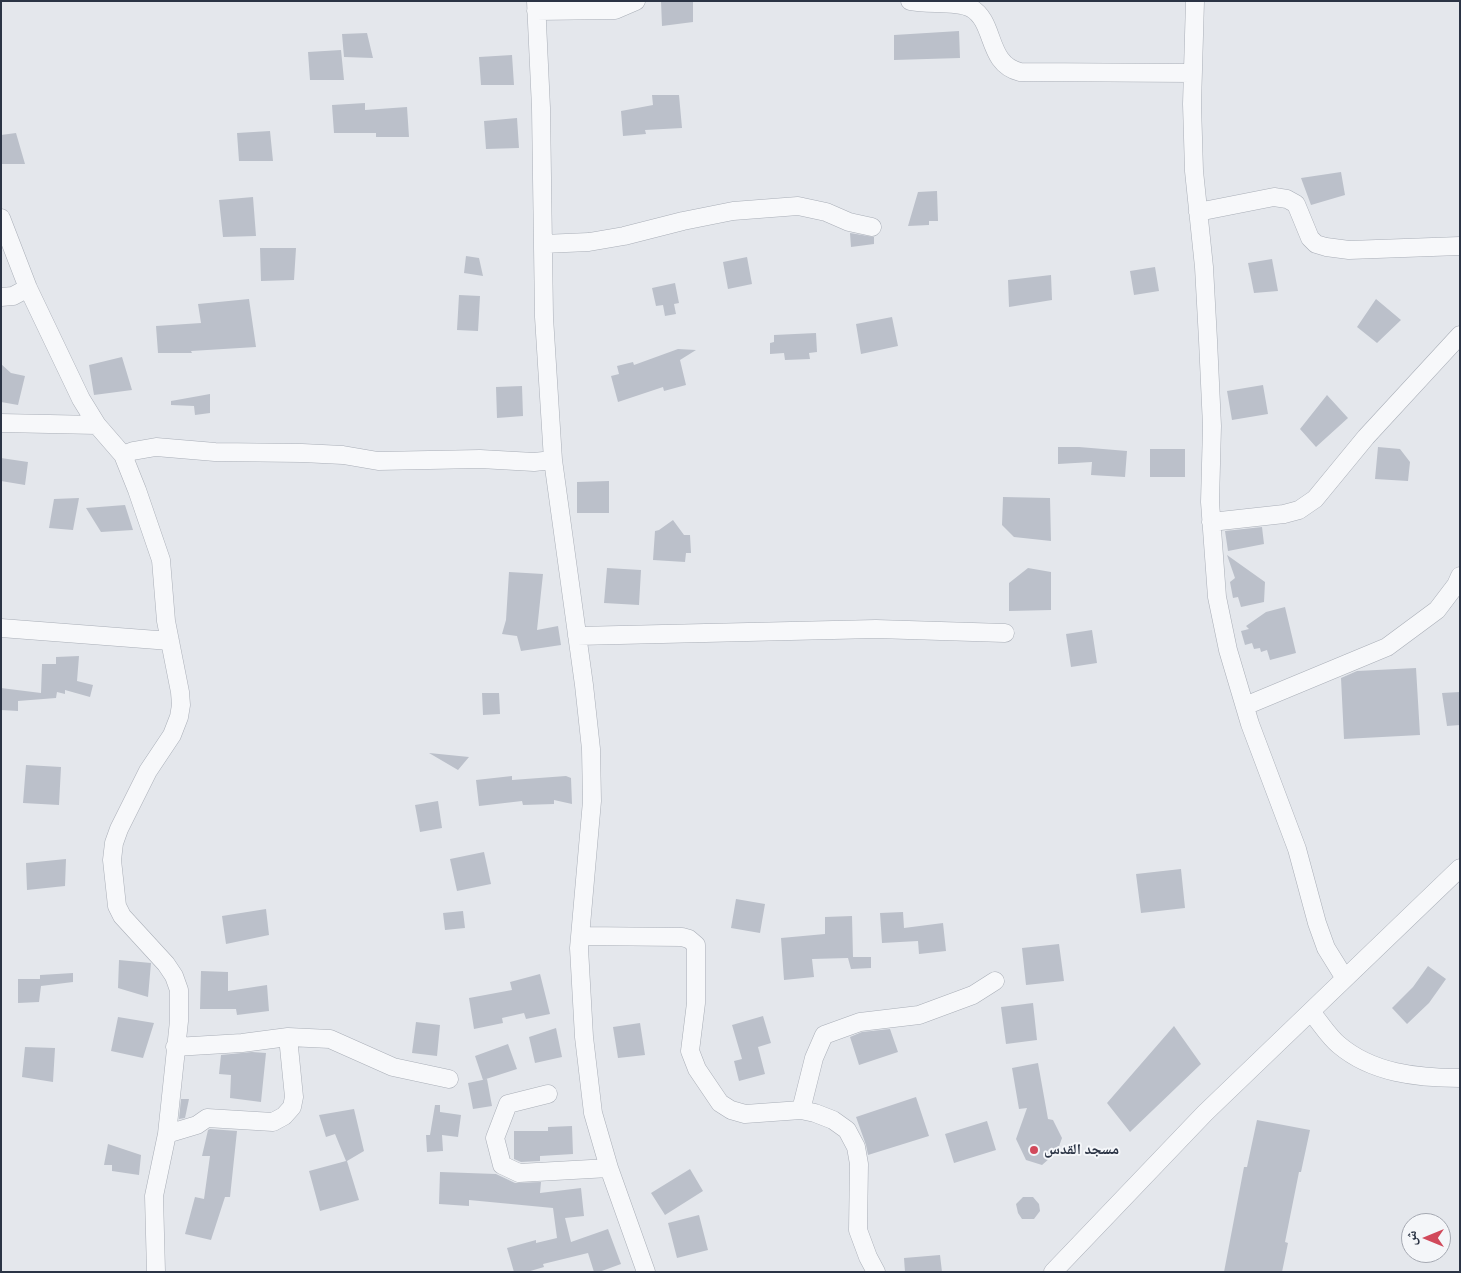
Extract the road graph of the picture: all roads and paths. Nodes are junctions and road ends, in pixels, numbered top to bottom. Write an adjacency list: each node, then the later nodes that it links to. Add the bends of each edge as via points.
1 (636, 1): 4 (street, via 615,10)
2 (910, 1): 5 (street, via 961,4 972,8 981,16 1002,63 1010,70)
3 (1195, 1): 5 (street)
4 (536, 6): 9 (street)
5 (1193, 73): 6 (street)
6 (1198, 212): 10 (street, via 1274,197 1296,204 1310,238 1326,247 1349,250); 18 (street, via 1212,426)
7 (1, 218): 11 (street)
8 (872, 227): 9 (street, via 798,206 734,212 589,242)
9 (543, 244): 17 (street)
10 (1460, 246)
11 (28, 288): 12 (street, via 13,296); 15 (street, via 81,399)
12 (1, 297)
13 (1460, 335): 18 (street, via 1366,437 1315,499 1284,514)
14 (1, 423): 15 (street)
15 (97, 425): 16 (street)
16 (123, 455): 17 (street, via 156,447 343,455 378,461); 23 (street, via 158,548)
17 (553, 460): 22 (street)
18 (1211, 522): 24 (street, via 1217,597 1228,650)
19 (1460, 576): 24 (street, via 1437,610 1387,646)
20 (1, 628): 23 (street)
21 (1006, 632): 22 (street, via 876,629)
22 (577, 636): 26 (street, via 592,757 592,801)
23 (170, 641): 31 (street, via 179,685 180,717 119,828 112,860 116,906 166,964 179,990)
24 (1245, 706): 27 (street, via 1297,850 1316,923 1326,948)
25 (1460, 868): 27 (street)
26 (580, 936): 35 (street, via 689,939 696,945 697,954 696,1003 690,1051 697,1069 720,1103 731,1110 745,1114); 37 (street, via 585,1046 593,1112)
27 (1344, 977): 29 (street)
28 (995, 980): 35 (street, via 973,995 919,1016 860,1022 824,1035 814,1058)
29 (1311, 1012): 32 (street, via 1337,1043 1358,1059 1384,1070); 41 (street, via 1205,1113)
30 (288, 1037): 31 (street); 33 (street, via 330,1039 393,1067); 36 (street, via 294,1097 292,1107 284,1116 274,1122 207,1118 197,1125)
31 (176, 1047): 36 (street)
32 (1460, 1078)
33 (449, 1079)
34 (548, 1094): 37 (street, via 508,1104 495,1138 502,1165 519,1173)
35 (801, 1110): 40 (street, via 833,1120 847,1130 856,1147 859,1164 858,1230)
36 (167, 1134): 38 (street, via 154,1196)
37 (609, 1168): 39 (street)
38 (156, 1272)
39 (646, 1272)
40 (876, 1272)
41 (1053, 1272)

